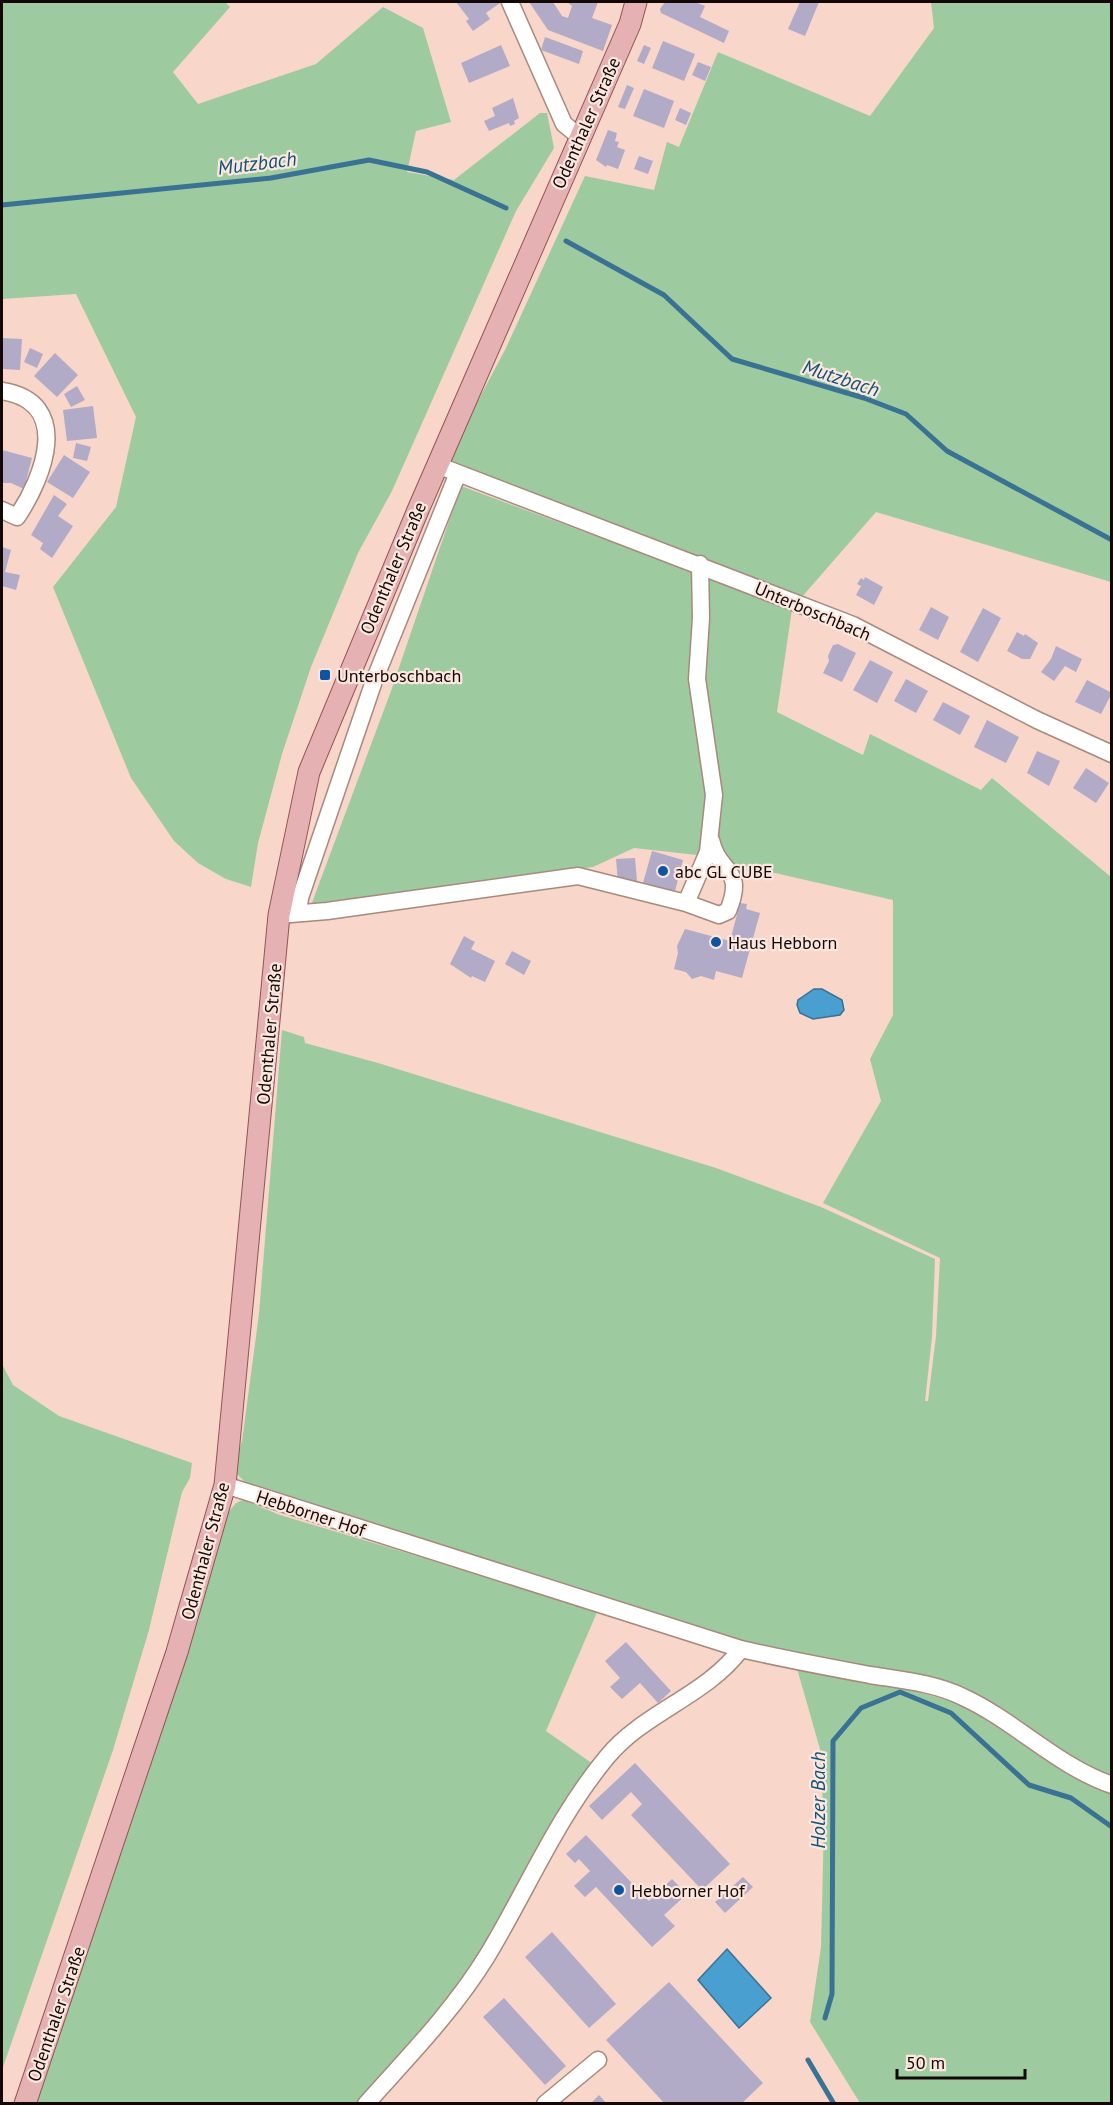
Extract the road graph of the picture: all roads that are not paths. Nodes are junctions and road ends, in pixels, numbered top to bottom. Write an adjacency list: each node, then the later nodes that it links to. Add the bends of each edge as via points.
1 (510, 2): 3 (street, via 564,124)
2 (636, 2): 3 (main road, Odenthaler Straße)
3 (580, 137): 5 (main road, Odenthaler Straße)
4 (2, 391): 7 (street, via 21,394 44,417 48,436 34,492 17,517)
5 (437, 465): 6 (street, Unterboschbach); 12 (main road, Odenthaler Straße, via 309,772)
6 (458, 473): 8 (street, Unterboschbach); 12 (street, via 374,681 300,898)
7 (2, 510)
8 (700, 564): 9 (street, Unterboschbach, via 853,625 1037,720); 10 (street, via 697,679 714,795)
9 (1112, 754)
10 (711, 840): 11 (street); 11 (street, via 714,853 736,885 733,900 728,911 719,915)
11 (686, 903): 12 (street, via 578,876)
12 (289, 914): 13 (main road, Odenthaler Straße)
13 (225, 1485): 14 (street, Hebborner Hof); 17 (main road, Odenthaler Straße, via 177,1652)
14 (741, 1649): 15 (street, Hebborner Hof, via 927,1685 961,1696 991,1711 1064,1762); 18 (street, via 722,1671 635,1729 608,1755 582,1789 486,1958 433,2029)
15 (1112, 1785)
16 (598, 2060): 19 (street)
17 (25, 2103)
18 (366, 2103)
19 (545, 2103)

